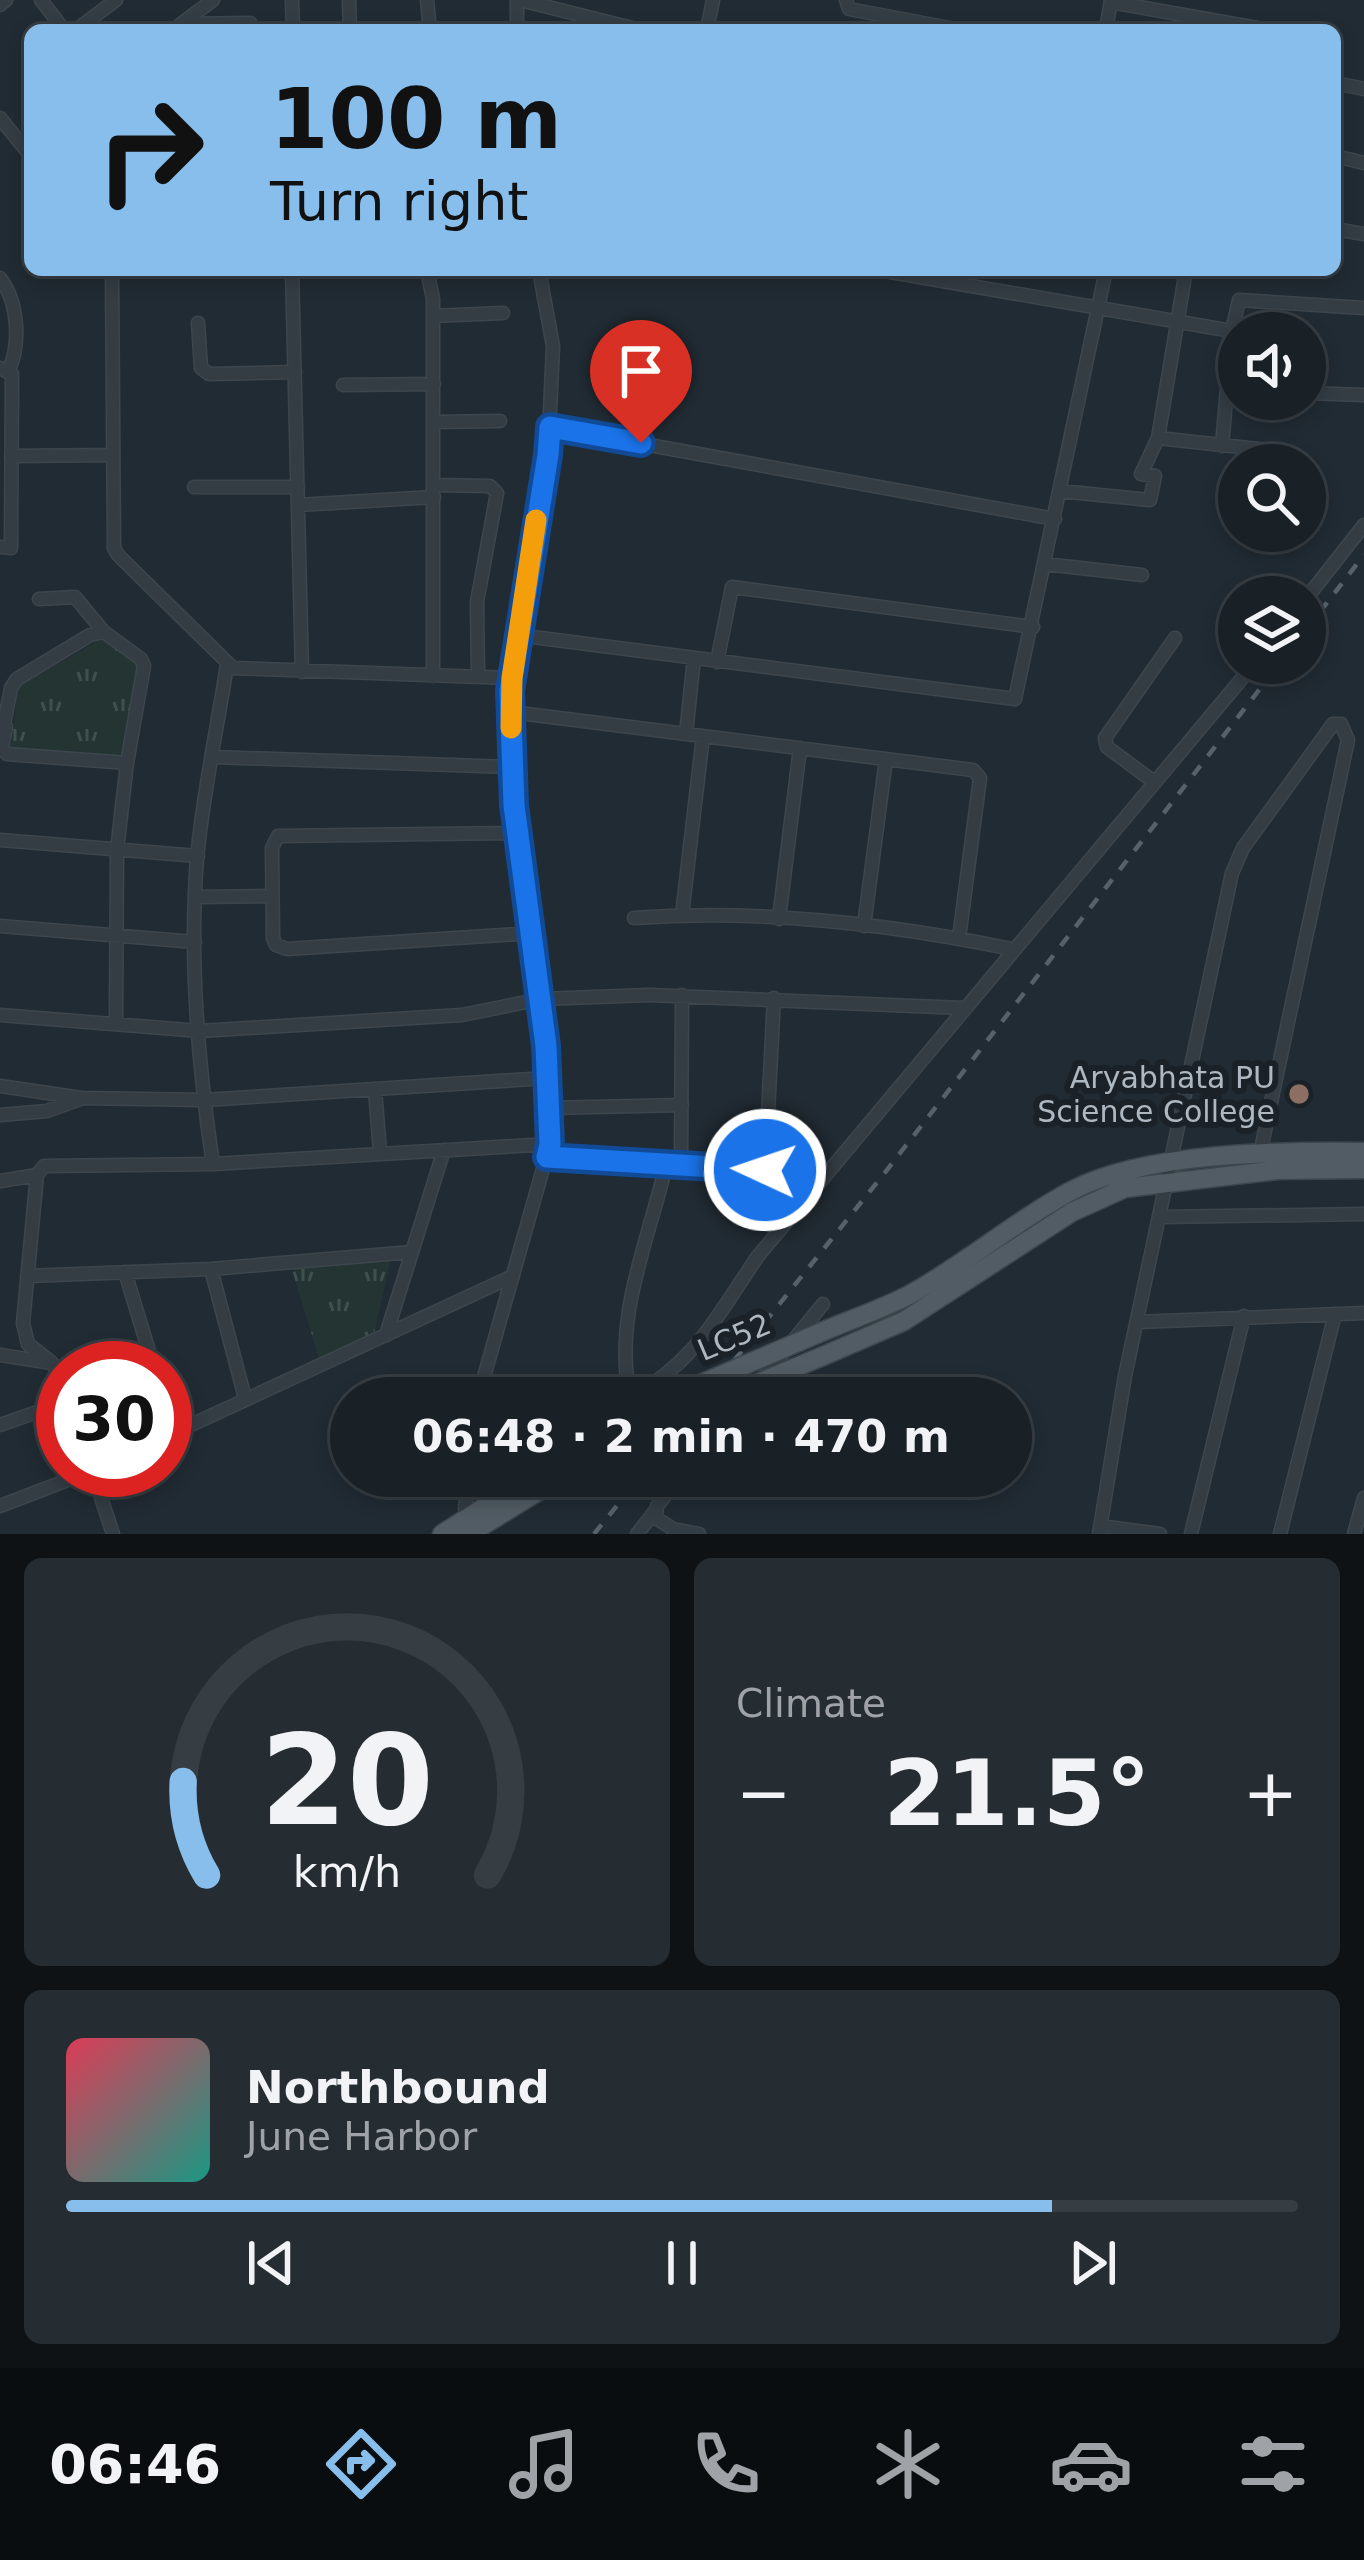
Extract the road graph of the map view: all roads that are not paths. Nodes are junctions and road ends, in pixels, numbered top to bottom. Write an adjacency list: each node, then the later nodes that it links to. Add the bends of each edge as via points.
1 (41, 0): 8 (street)
2 (116, 0): 9 (street)
3 (213, 0): 10 (street)
4 (518, 0): 12 (street)
5 (846, 0): 13 (street, via 849,10)
6 (1111, 1): 14 (street)
7 (250, 22): 11 (street)
8 (59, 24)
9 (84, 24)
10 (181, 24)
11 (221, 24)
12 (616, 24)
13 (927, 24)
14 (1236, 24)
15 (0, 118): 16 (street)
16 (24, 148)
17 (112, 276): 45 (street)
18 (292, 276): 34 (street)
19 (429, 276): 29 (street)
20 (540, 276): 41 (street, via 553,346)
21 (911, 276): 26 (street)
22 (1105, 276): 26 (street)
23 (1185, 276): 31 (street)
24 (1, 280): 33 (street, via 14,302 14,359)
25 (1364, 308): 27 (street, via 1241,299)
26 (1100, 310): 31 (street); 50 (street)
27 (1235, 312)
28 (503, 313): 29 (street)
29 (434, 316): 35 (street)
30 (198, 323): 34 (street, via 201,368 209,374)
31 (1174, 324): 32 (street); 42 (street)
32 (1218, 329)
33 (5, 369): 43 (street)
34 (295, 372): 48 (street)
35 (434, 385): 36 (street); 40 (street)
36 (343, 386)
37 (1326, 394): 38 (street)
38 (1364, 395)
39 (500, 421): 40 (street)
40 (434, 422): 49 (street)
41 (550, 427): 52 (street); 61 (street)
42 (1157, 437): 44 (street); 50 (street, via 1141,473 1155,476 1150,500)
43 (6, 438): 46 (street)
44 (1218, 445)
45 (113, 455): 46 (street); 65 (street, via 118,555)
46 (11, 456): 54 (street, via 11,548)
47 (194, 487): 48 (street)
48 (298, 487): 51 (street)
49 (434, 491): 51 (street); 67 (street); 68 (street, via 490,486 497,493 477,602)
50 (1060, 491): 52 (street)
51 (298, 506): 66 (street)
52 (1054, 519): 55 (street)
53 (1364, 525): 57 (street)
54 (0, 547)
55 (1046, 564): 56 (street); 59 (street)
56 (1142, 575)
57 (1324, 576)
58 (39, 598): 60 (street, via 75,597)
59 (1033, 627): 64 (street, via 1012,701); 64 (street, via 734,586)
60 (104, 632): 72 (street, via 16,680); 78 (street, via 144,666)
61 (517, 635): 63 (street); 69 (street)
62 (1175, 638): 80 (street, via 1105,738)
63 (694, 658): 64 (street); 73 (street)
64 (717, 662)
65 (227, 665): 66 (street); 76 (street)
66 (302, 672): 67 (street)
67 (433, 676): 68 (street)
68 (478, 677): 69 (street)
69 (512, 678): 71 (street)
70 (1237, 684): 80 (street)
71 (511, 712): 73 (street); 79 (street)
72 (2, 723): 78 (street, via 7,754)
73 (686, 734): 74 (street)
74 (703, 736): 75 (street); 87 (street)
75 (800, 748): 77 (street); 89 (street)
76 (213, 757): 79 (street); 84 (street)
77 (886, 759): 91 (street); 94 (street, via 978,773)
78 (127, 763): 83 (street)
79 (513, 767): 81 (street)
80 (1154, 782): 96 (street)
81 (519, 833): 85 (street, via 283,834 273,841); 92 (street)
82 (0, 840): 83 (street)
83 (118, 850): 84 (street); 93 (street)
84 (198, 856): 86 (street)
85 (272, 896): 86 (street); 92 (street, via 273,938 287,950)
86 (196, 897): 95 (street)
87 (682, 915): 88 (street); 89 (street)
88 (634, 918)
89 (779, 919): 91 (street)
90 (0, 926): 93 (street)
91 (864, 926): 94 (street)
92 (533, 933): 99 (street)
93 (116, 936): 95 (street); 102 (street)
94 (959, 938): 96 (street)
95 (194, 942): 103 (street)
96 (1012, 950): 100 (street)
97 (682, 995): 98 (street); 99 (street); 109 (street)
98 (774, 998): 100 (street); 121 (street)
99 (541, 999): 103 (street, via 462,1015); 104 (street)
100 (963, 1008): 122 (street)
101 (0, 1016): 102 (street)
102 (116, 1024): 103 (street)
103 (200, 1031): 108 (street)
104 (548, 1078): 106 (street); 110 (street)
105 (0, 1086): 107 (street)
106 (375, 1089): 108 (street); 115 (street)
107 (81, 1098): 108 (street); 111 (street, via 47,1111)
108 (204, 1100): 117 (street)
109 (682, 1105): 110 (street); 119 (street)
110 (549, 1108): 113 (street)
111 (0, 1114)
112 (444, 1150): 113 (street); 115 (street); 128 (street)
113 (549, 1150): 118 (street); 132 (street)
114 (1364, 1153): 116 (main road)
115 (380, 1154): 117 (street)
116 (1259, 1154): 124 (main road); 124 (street, via 1348,740 1341,724 1237,860)
117 (213, 1164): 123 (street, via 44,1166)
118 (666, 1165): 119 (street); 122 (street, via 626,1312 630,1398 691,1354)
119 (681, 1166): 121 (street)
120 (1364, 1169): 124 (main road)
121 (765, 1170): 122 (street)
122 (826, 1173)
123 (37, 1174): 125 (street); 131 (street)
124 (1168, 1174): 127 (street); 144 (main road, LC52, bridge, via 1125,1170 1073,1190 908,1295); 146 (main road, LC52, bridge, via 1072,1212 934,1304)
125 (0, 1181)
126 (1364, 1214): 127 (street)
127 (1160, 1217): 137 (street)
128 (412, 1252): 129 (street); 138 (street)
129 (211, 1269): 130 (street); 147 (street)
130 (125, 1273): 131 (street); 139 (street)
131 (27, 1276): 140 (street, via 25,1337)
132 (513, 1276): 138 (street); 143 (street)
133 (823, 1304): 145 (street)
134 (1364, 1313): 135 (street)
135 (1335, 1314): 136 (street); 169 (street)
136 (1244, 1316): 137 (street); 168 (street)
137 (1137, 1322): 161 (street)
138 (386, 1335): 147 (street)
139 (146, 1341)
140 (36, 1348)
141 (0, 1355): 142 (street)
142 (36, 1361)
143 (484, 1377)
144 (717, 1377)
145 (763, 1377)
146 (772, 1377)
147 (245, 1398): 149 (street)
148 (36, 1412): 150 (street)
149 (192, 1424)
150 (0, 1425)
151 (36, 1492): 158 (street)
152 (101, 1497): 162 (street)
153 (466, 1497): 159 (street)
154 (500, 1497): 163 (main road)
155 (529, 1497): 164 (main road)
156 (665, 1497): 160 (street)
157 (1364, 1498): 170 (street)
158 (0, 1506)
159 (465, 1509)
160 (655, 1511): 165 (street); 166 (street, via 662,1524)
161 (1099, 1530): 167 (street)
162 (113, 1534)
163 (442, 1534)
164 (469, 1534)
165 (637, 1534)
166 (699, 1534)
167 (1160, 1534)
168 (1191, 1534)
169 (1280, 1534)
170 (1354, 1534)

